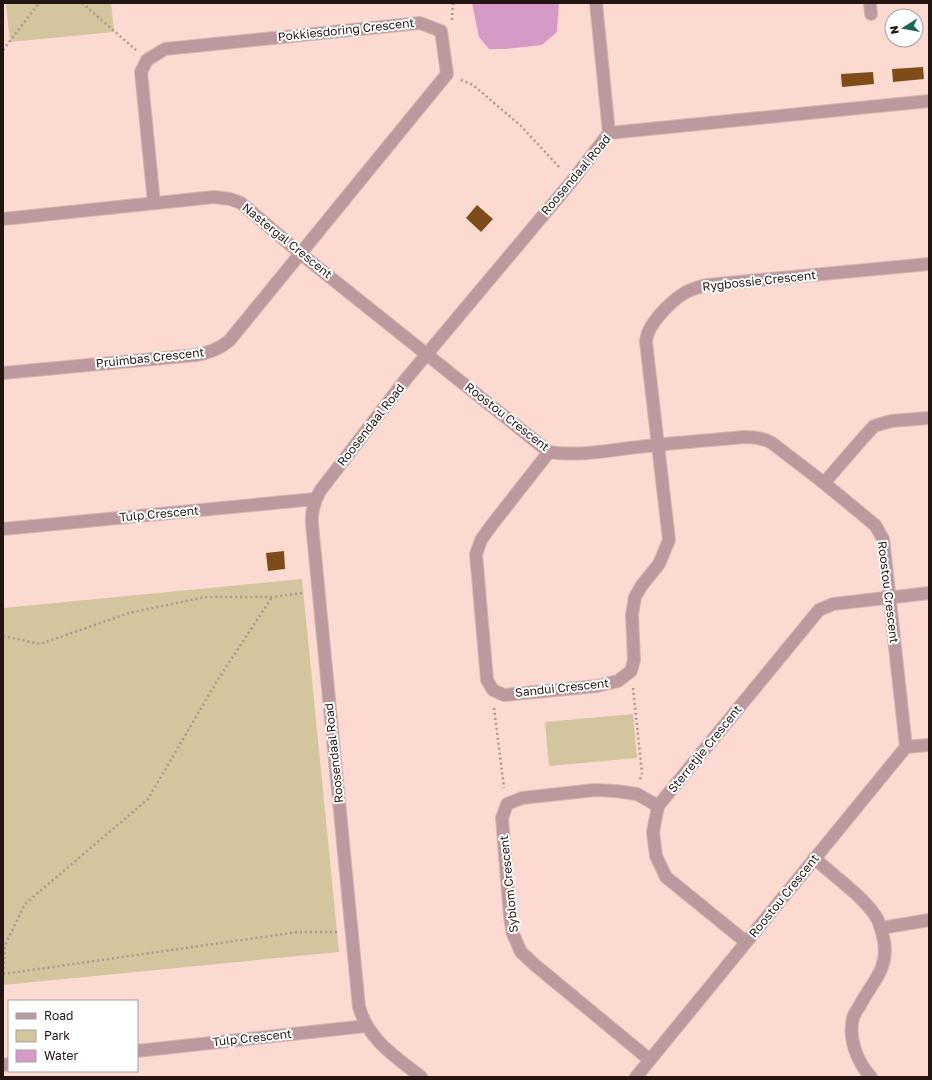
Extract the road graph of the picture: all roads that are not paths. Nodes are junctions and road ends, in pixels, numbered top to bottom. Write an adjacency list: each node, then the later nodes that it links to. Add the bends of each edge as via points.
1 (596, 3): 3 (street)
2 (929, 101): 3 (street, Roosendaal Road)
3 (610, 133): 8 (street, Roosendaal Road)
4 (154, 203): 5 (street, Nastergal Crescent); 6 (street, Nastergal Crescent, via 214,197 230,199 241,203); 6 (street, Pokkiesdoring Crescent, via 141,72 147,60 165,49 420,23 441,31 447,74)
5 (3, 219)
6 (301, 254): 8 (street, Nastergal Crescent); 9 (street, Pruimbas Crescent, via 229,341 214,351 196,355)
7 (929, 264): 11 (street, Rygbossie Crescent, via 707,285 684,293 663,312 646,337)
8 (427, 355): 12 (street, Roostou Crescent); 14 (street, Roosendaal Road)
9 (3, 373)
10 (929, 418): 13 (street, via 891,421 874,426)
11 (658, 444): 12 (street, Roostou Crescent, via 578,454); 12 (street, Sandui Crescent, via 669,540 659,564 635,597 632,615 635,644 631,671 618,682 597,686 504,695 493,690 487,680 476,554 481,540 491,526); 13 (street, Roostou Crescent, via 745,437 765,439)
12 (549, 452)
13 (824, 483): 17 (street, Roostou Crescent, via 880,532)
14 (315, 499): 15 (street, Tulp Crescent); 25 (street, Roosendaal Road, via 311,517 318,591 359,1007)
15 (3, 529)
16 (929, 593): 17 (street, Sterretjie Crescent)
17 (890, 598): 19 (street, Roostou Crescent); 20 (street, Sterretjie Crescent, via 833,604 819,610)
18 (929, 745): 19 (street)
19 (906, 747): 21 (street, Roostou Crescent)
20 (658, 806): 24 (street, Sterretjie Crescent, via 653,832 656,856 666,877); 27 (street, Syblom Crescent, via 637,794 595,790 522,798 507,804 502,818 510,917 513,934 521,952)
21 (814, 858): 23 (street, via 858,897 875,915); 24 (street, Roostou Crescent)
22 (929, 920): 23 (street)
23 (881, 928): 30 (street, via 886,950 884,964 853,1017 855,1051)
24 (746, 942): 27 (street, Roostou Crescent)
25 (366, 1026): 26 (street, Tulp Crescent); 28 (street, Roosendaal Road, via 381,1044)
26 (138, 1050)
27 (650, 1060): 29 (street, Roostou Crescent)
28 (421, 1077)
29 (636, 1077)
30 (871, 1077)

